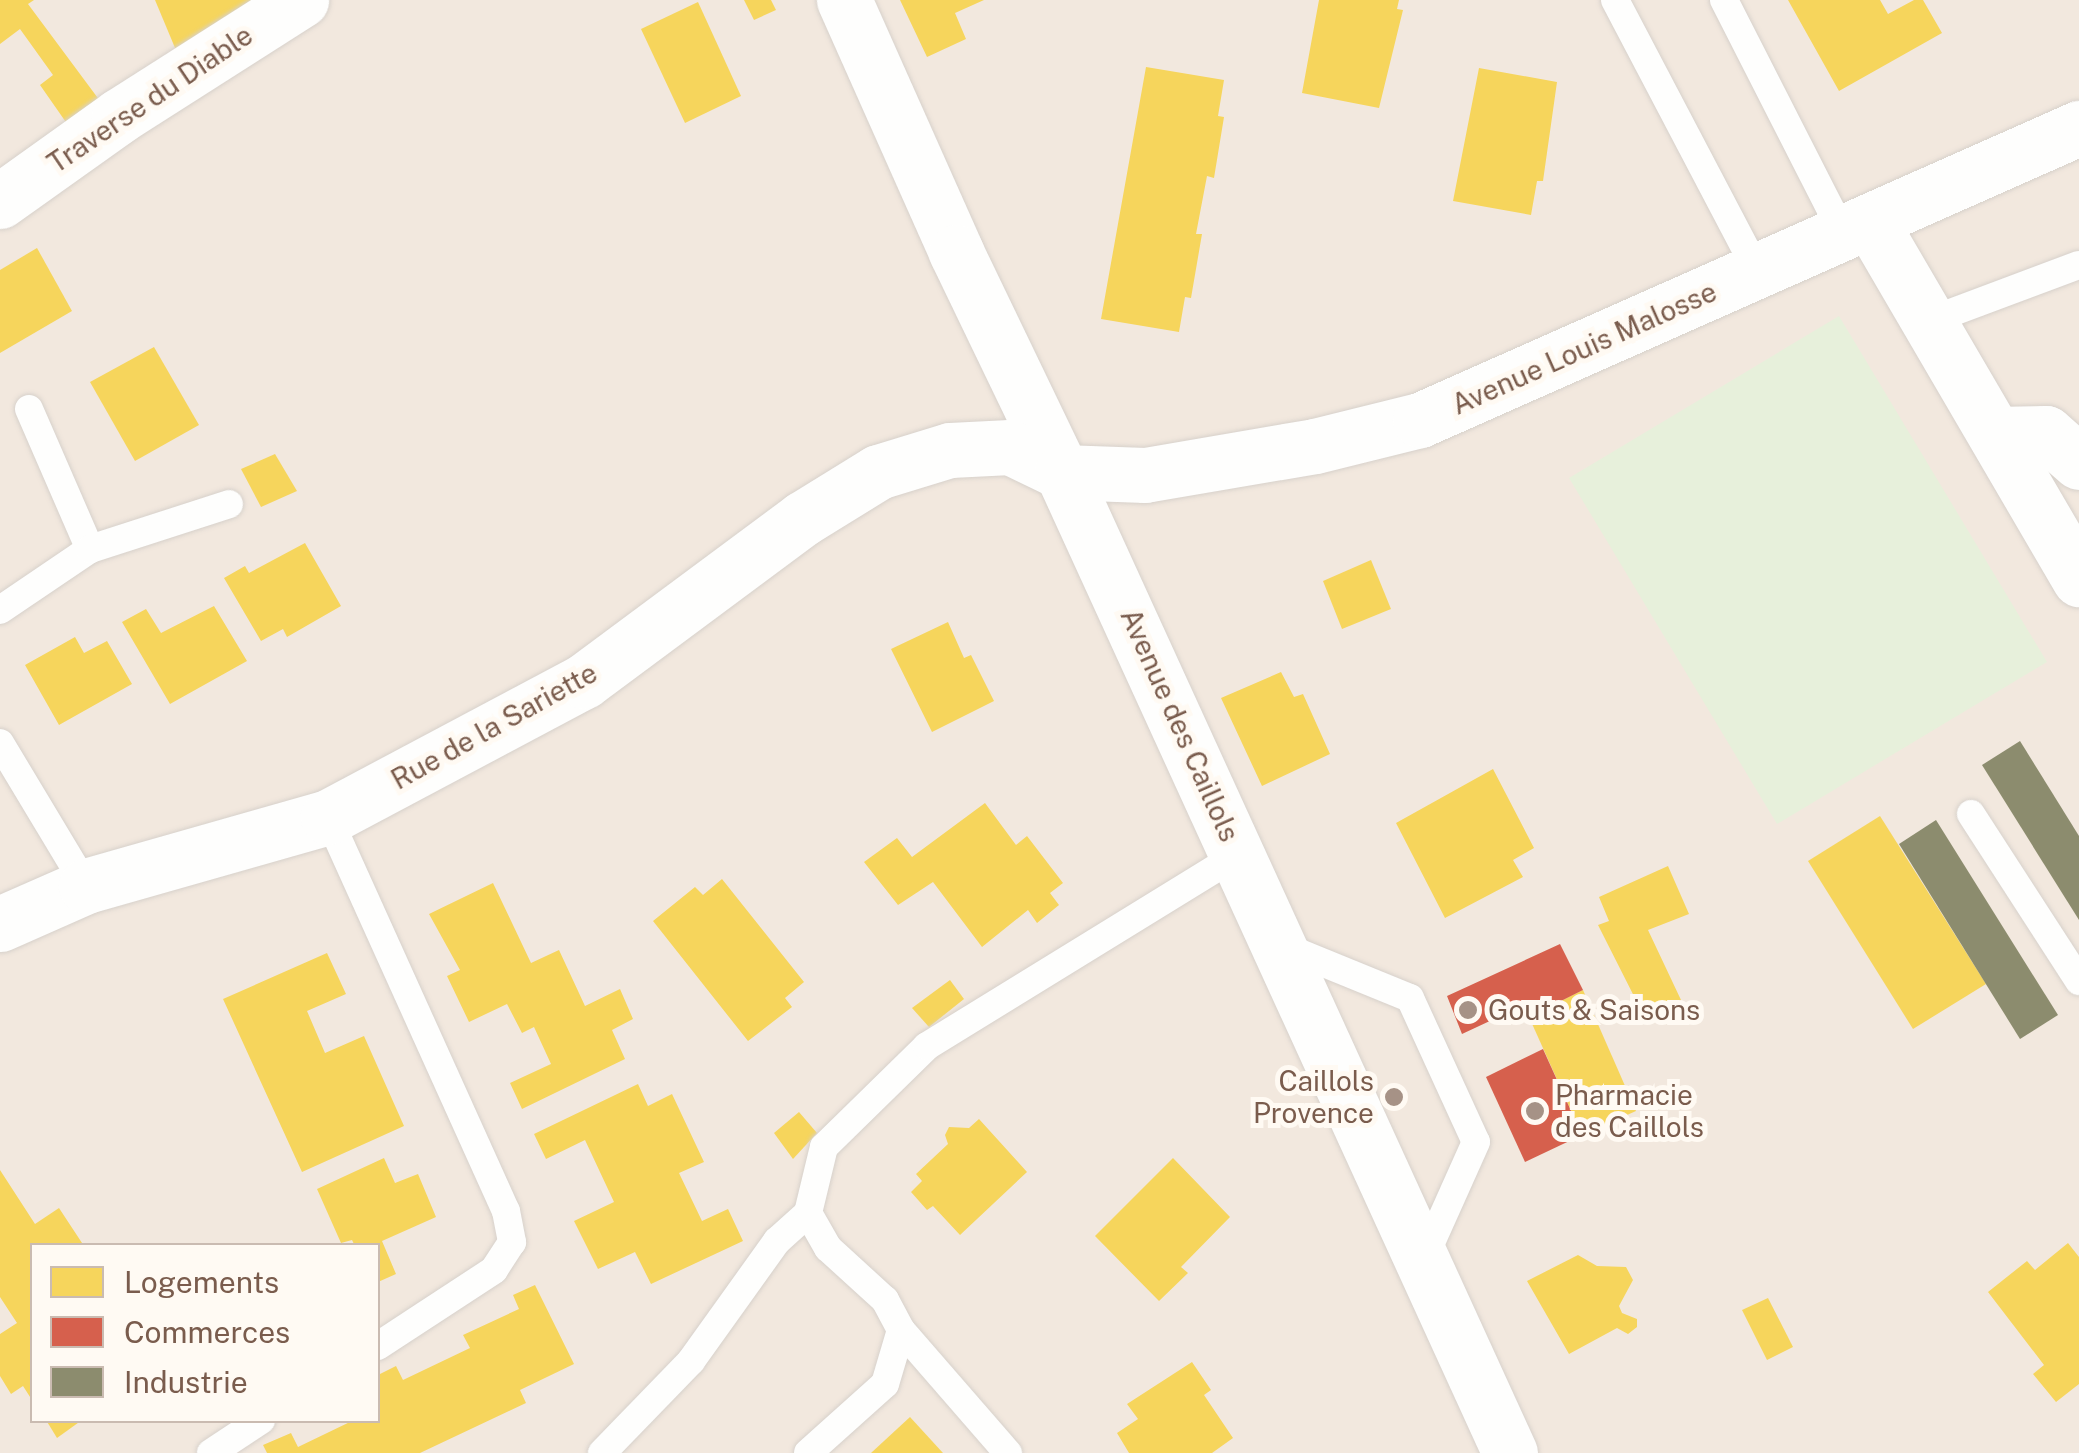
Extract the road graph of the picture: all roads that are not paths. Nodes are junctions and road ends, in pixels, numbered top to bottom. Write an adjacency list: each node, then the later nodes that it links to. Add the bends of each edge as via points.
1 (302, 0): 6 (street, Traverse du Diable, via 177,77)
2 (844, 0): 14 (street, Avenue des Caillols)
3 (1614, 0): 9 (lane)
4 (1724, 0): 7 (lane)
5 (2079, 128): 7 (street, Avenue Louis Malosse)
6 (0, 201)
7 (1857, 227): 9 (street, Avenue Louis Malosse); 10 (street)
8 (2079, 265): 10 (lane)
9 (1757, 271): 14 (street, Avenue Louis Malosse, via 1420,420 1145,475)
10 (1929, 321): 12 (street)
11 (29, 410): 16 (lane)
12 (1995, 434): 13 (street, via 2046,433); 17 (street)
13 (2079, 462)
14 (1062, 472): 21 (street, Rue de la Sariette, via 1010,447 950,450 878,472 802,519 584,681); 22 (street, Avenue des Caillols)
15 (229, 504): 16 (lane)
16 (90, 550): 18 (lane)
17 (2079, 579)
18 (0, 610)
19 (0, 742): 23 (lane)
20 (1971, 814): 26 (lane)
21 (328, 817): 23 (street, Rue de la Sariette); 30 (lane, via 506,1211 512,1242 494,1270)
22 (1238, 855): 25 (street, Avenue des Caillols); 27 (lane, via 927,1046 824,1147)
23 (86, 886): 24 (street, Rue de la Sariette)
24 (0, 924)
25 (1278, 944): 28 (street, Avenue des Caillols); 28 (lane, via 1410,998 1476,1142)
26 (2079, 981)
27 (808, 1212): 29 (lane, via 828,1248 885,1300); 33 (lane, via 777,1242 691,1361)
28 (1421, 1264): 36 (street, Avenue des Caillols)
29 (900, 1330): 34 (lane, via 884,1384); 35 (lane)
30 (380, 1345)
31 (256, 1423): 32 (lane)
32 (211, 1453)
33 (602, 1453)
34 (808, 1453)
35 (1008, 1453)
36 (1510, 1453)

